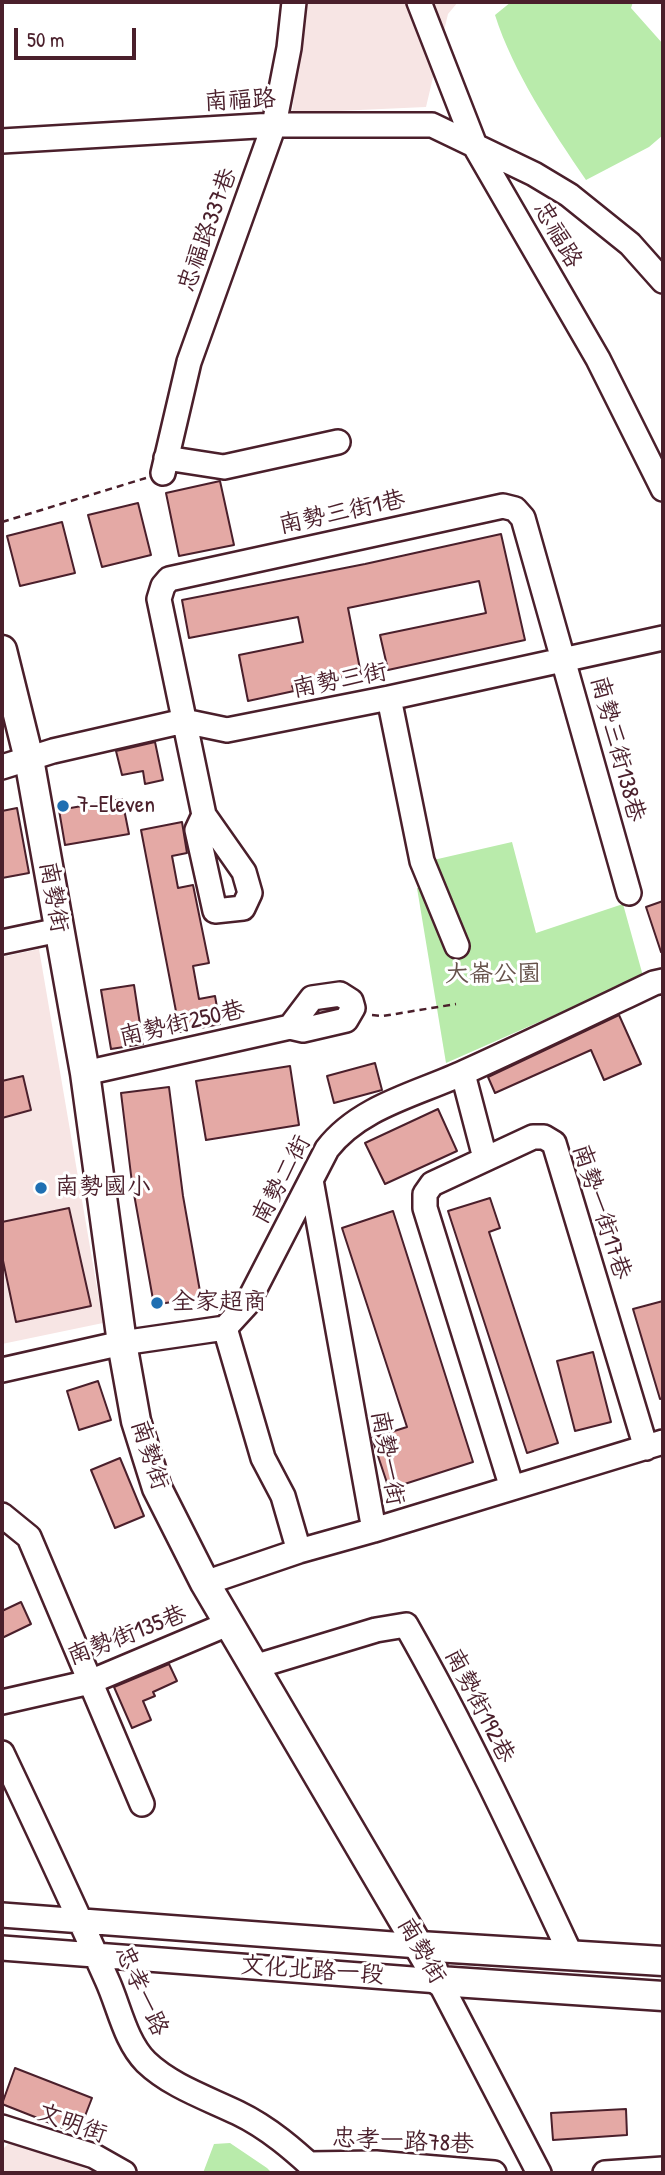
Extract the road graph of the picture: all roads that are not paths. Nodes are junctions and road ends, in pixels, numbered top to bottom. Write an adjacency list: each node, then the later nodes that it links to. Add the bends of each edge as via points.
1 (293, 2): 3 (street, 忠福路337巷)
2 (419, 2): 5 (street, 忠福路)
3 (274, 125): 4 (street, 南福路); 5 (street, 南福路, via 432,125); 7 (street, 忠福路337巷, via 189,362 164,465 224,467)
4 (2, 142)
5 (476, 148): 6 (street, 南福路, via 569,195 630,244); 8 (street, 忠福路, via 598,359)
6 (663, 281)
7 (338, 442)
8 (663, 489)
9 (663, 638): 11 (street, 南勢三街)
10 (2, 650): 14 (main road, 南勢街)
11 (565, 659): 12 (street, 南勢三街); 13 (street, 南勢三街1巷, via 523,518 515,509 503,506 169,579 159,599); 17 (street, 南勢三街138巷)
12 (389, 698): 13 (street, 南勢三街, via 228,730); 20 (street, via 422,861)
13 (184, 721): 14 (street, 南勢三街); 16 (street)
14 (29, 759): 15 (street, 南勢三街); 18 (main road, 南勢街)
15 (2, 767)
16 (204, 815)
17 (629, 893)
18 (59, 930): 19 (street); 23 (main road, 南勢街)
19 (2, 942)
20 (457, 946)
21 (663, 981): 24 (street, 南勢二街)
22 (351, 1013): 23 (street, 南勢街250巷, via 346,1020 303,1030 290,1027)
23 (85, 1073): 28 (main road, 南勢街)
24 (463, 1074): 25 (street); 26 (street, 南勢二街, via 350,1125 327,1149)
25 (485, 1158): 30 (street, 南勢一街17巷, via 533,1137 554,1143); 31 (street, 南勢一街17巷, via 432,1184 425,1194 425,1208)
26 (311, 1180): 27 (street, 南勢二街, via 247,1304); 33 (street, 南勢一街)
27 (225, 1328): 28 (street); 34 (street, via 262,1458 283,1496)
28 (122, 1343): 29 (street); 35 (main road, 南勢街, via 136,1421 156,1488)
29 (2, 1370)
30 (655, 1445): 31 (street, 南勢一街)
31 (512, 1488): 33 (street, 南勢一街)
32 (2, 1515): 38 (street, via 29,1537)
33 (374, 1530): 34 (street)
34 (299, 1551): 35 (street)
35 (205, 1583): 36 (main road, 南勢街)
36 (230, 1623): 37 (main road, 南勢街); 38 (street, 南勢街135巷)
37 (254, 1667): 44 (main road, 南勢街); 47 (street, 南勢街192巷, via 406,1625 502,1809)
38 (90, 1682): 39 (street, 南勢街135巷); 41 (street)
39 (2, 1702)
40 (2, 1753): 43 (street, 忠孝一路)
41 (142, 1804)
42 (2, 1915): 43 (street, 文化北路一段)
43 (81, 1921): 44 (street, 文化北路一段); 46 (street, 忠孝一路)
44 (419, 1946): 47 (main road, 文化北路一段); 49 (main road, 南勢街)
45 (2, 1948): 46 (street, 文化北路一段)
46 (96, 1955): 49 (street, 文化北路一段); 52 (street, 忠孝一路, via 144,2060 168,2079 272,2133)
47 (571, 1955): 48 (main road, 文化北路一段)
48 (663, 1961)
49 (439, 1981): 50 (main road, 文化北路一段); 56 (street, 南勢街)
50 (663, 1996)
51 (2, 2127): 54 (street, 文明街, via 94,2156)
52 (314, 2169): 55 (street, 忠孝一路78巷, via 376,2163)
53 (663, 2169): 57 (street)
54 (124, 2173)
55 (494, 2173)
56 (539, 2173)
57 (605, 2173)

